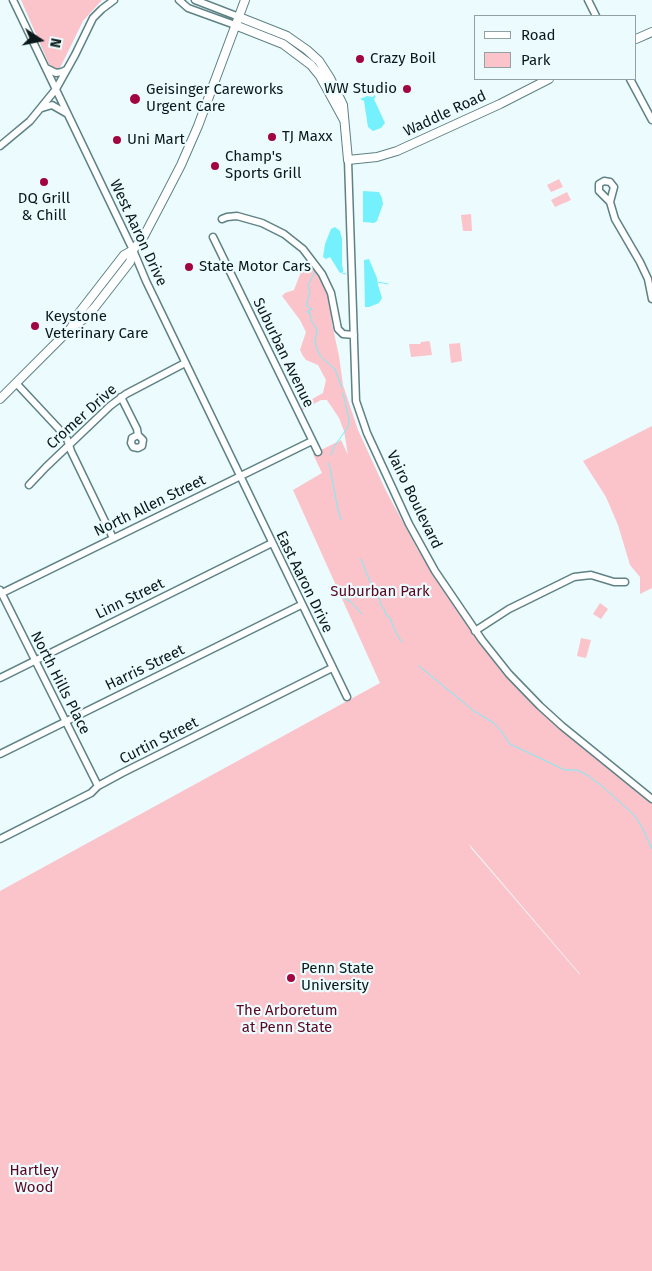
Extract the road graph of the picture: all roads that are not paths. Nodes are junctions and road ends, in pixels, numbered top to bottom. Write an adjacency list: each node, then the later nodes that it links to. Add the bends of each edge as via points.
1 (13, 0): 12 (street, West Aaron Drive)
2 (114, 0): 13 (street, via 93,18)
3 (179, 0): 9 (street, via 188,8)
4 (195, 0): 8 (street)
5 (244, 0): 8 (main road)
6 (588, 0): 7 (street)
7 (596, 15)
8 (238, 17): 9 (main road); 20 (main road, Vairo Boulevard, via 287,36 315,56 340,97)
9 (235, 25): 20 (main road, Vairo Boulevard, via 283,44 312,65); 26 (main road, via 182,165 144,236)
10 (652, 32): 11 (main road)
11 (637, 39)
12 (45, 67): 13 (street, via 56,73); 16 (street, West Aaron Drive)
13 (69, 67): 16 (street)
14 (547, 80): 22 (main road, Waddle Road, via 397,151)
15 (631, 80): 19 (street)
16 (56, 89): 17 (street); 18 (street, West Aaron Drive)
17 (39, 110): 18 (street, via 52,105); 21 (street)
18 (69, 117): 26 (street, West Aaron Drive)
19 (652, 120)
20 (346, 124): 22 (main road, Vairo Boulevard)
21 (0, 146)
22 (348, 160): 28 (street, Vairo Boulevard)
23 (610, 202): 27 (street, via 615,219 632,244 648,279)
24 (222, 219): 28 (street, via 237,216 262,223 303,249 322,274 331,293 338,329 343,334)
25 (213, 237): 34 (street, Suburban Avenue)
26 (133, 250): 29 (street, West Aaron Drive); 30 (main road, via 130,262 84,320 71,328)
27 (652, 299)
28 (354, 335): 44 (street, Vairo Boulevard, via 356,400 367,433 417,541)
29 (185, 363): 31 (street, Cromer Drive); 37 (street, West Aaron Drive)
30 (16, 384): 32 (main road); 35 (street)
31 (121, 398): 33 (street); 35 (street, Cromer Drive)
32 (0, 399)
33 (138, 435)
34 (312, 441): 36 (street, Suburban Avenue); 37 (street, North Allen Street)
35 (70, 445): 38 (street, Cromer Drive); 39 (street)
36 (318, 452)
37 (240, 476): 39 (street, North Allen Street); 40 (street, East Aaron Drive)
38 (29, 485)
39 (113, 538): 42 (street, North Allen Street)
40 (272, 543): 43 (street, East Aaron Drive); 45 (street, Linn Street)
41 (625, 582): 44 (street, via 591,575 574,577 509,609)
42 (1, 593): 45 (street, North Hills Place)
43 (301, 605): 46 (street, East Aaron Drive); 49 (street, Harris Street)
44 (476, 631): 52 (street, Vairo Boulevard, via 509,674 540,706)
45 (35, 661): 47 (street, Linn Street); 49 (street, North Hills Place)
46 (332, 668): 48 (street, East Aaron Drive); 51 (street, Curtin Street)
47 (0, 678)
48 (347, 697)
49 (65, 721): 50 (street, Harris Street); 51 (street, North Hills Place)
50 (0, 754)
51 (98, 786): 53 (street, Curtin Street, via 91,794)
52 (652, 800)
53 (0, 838)

